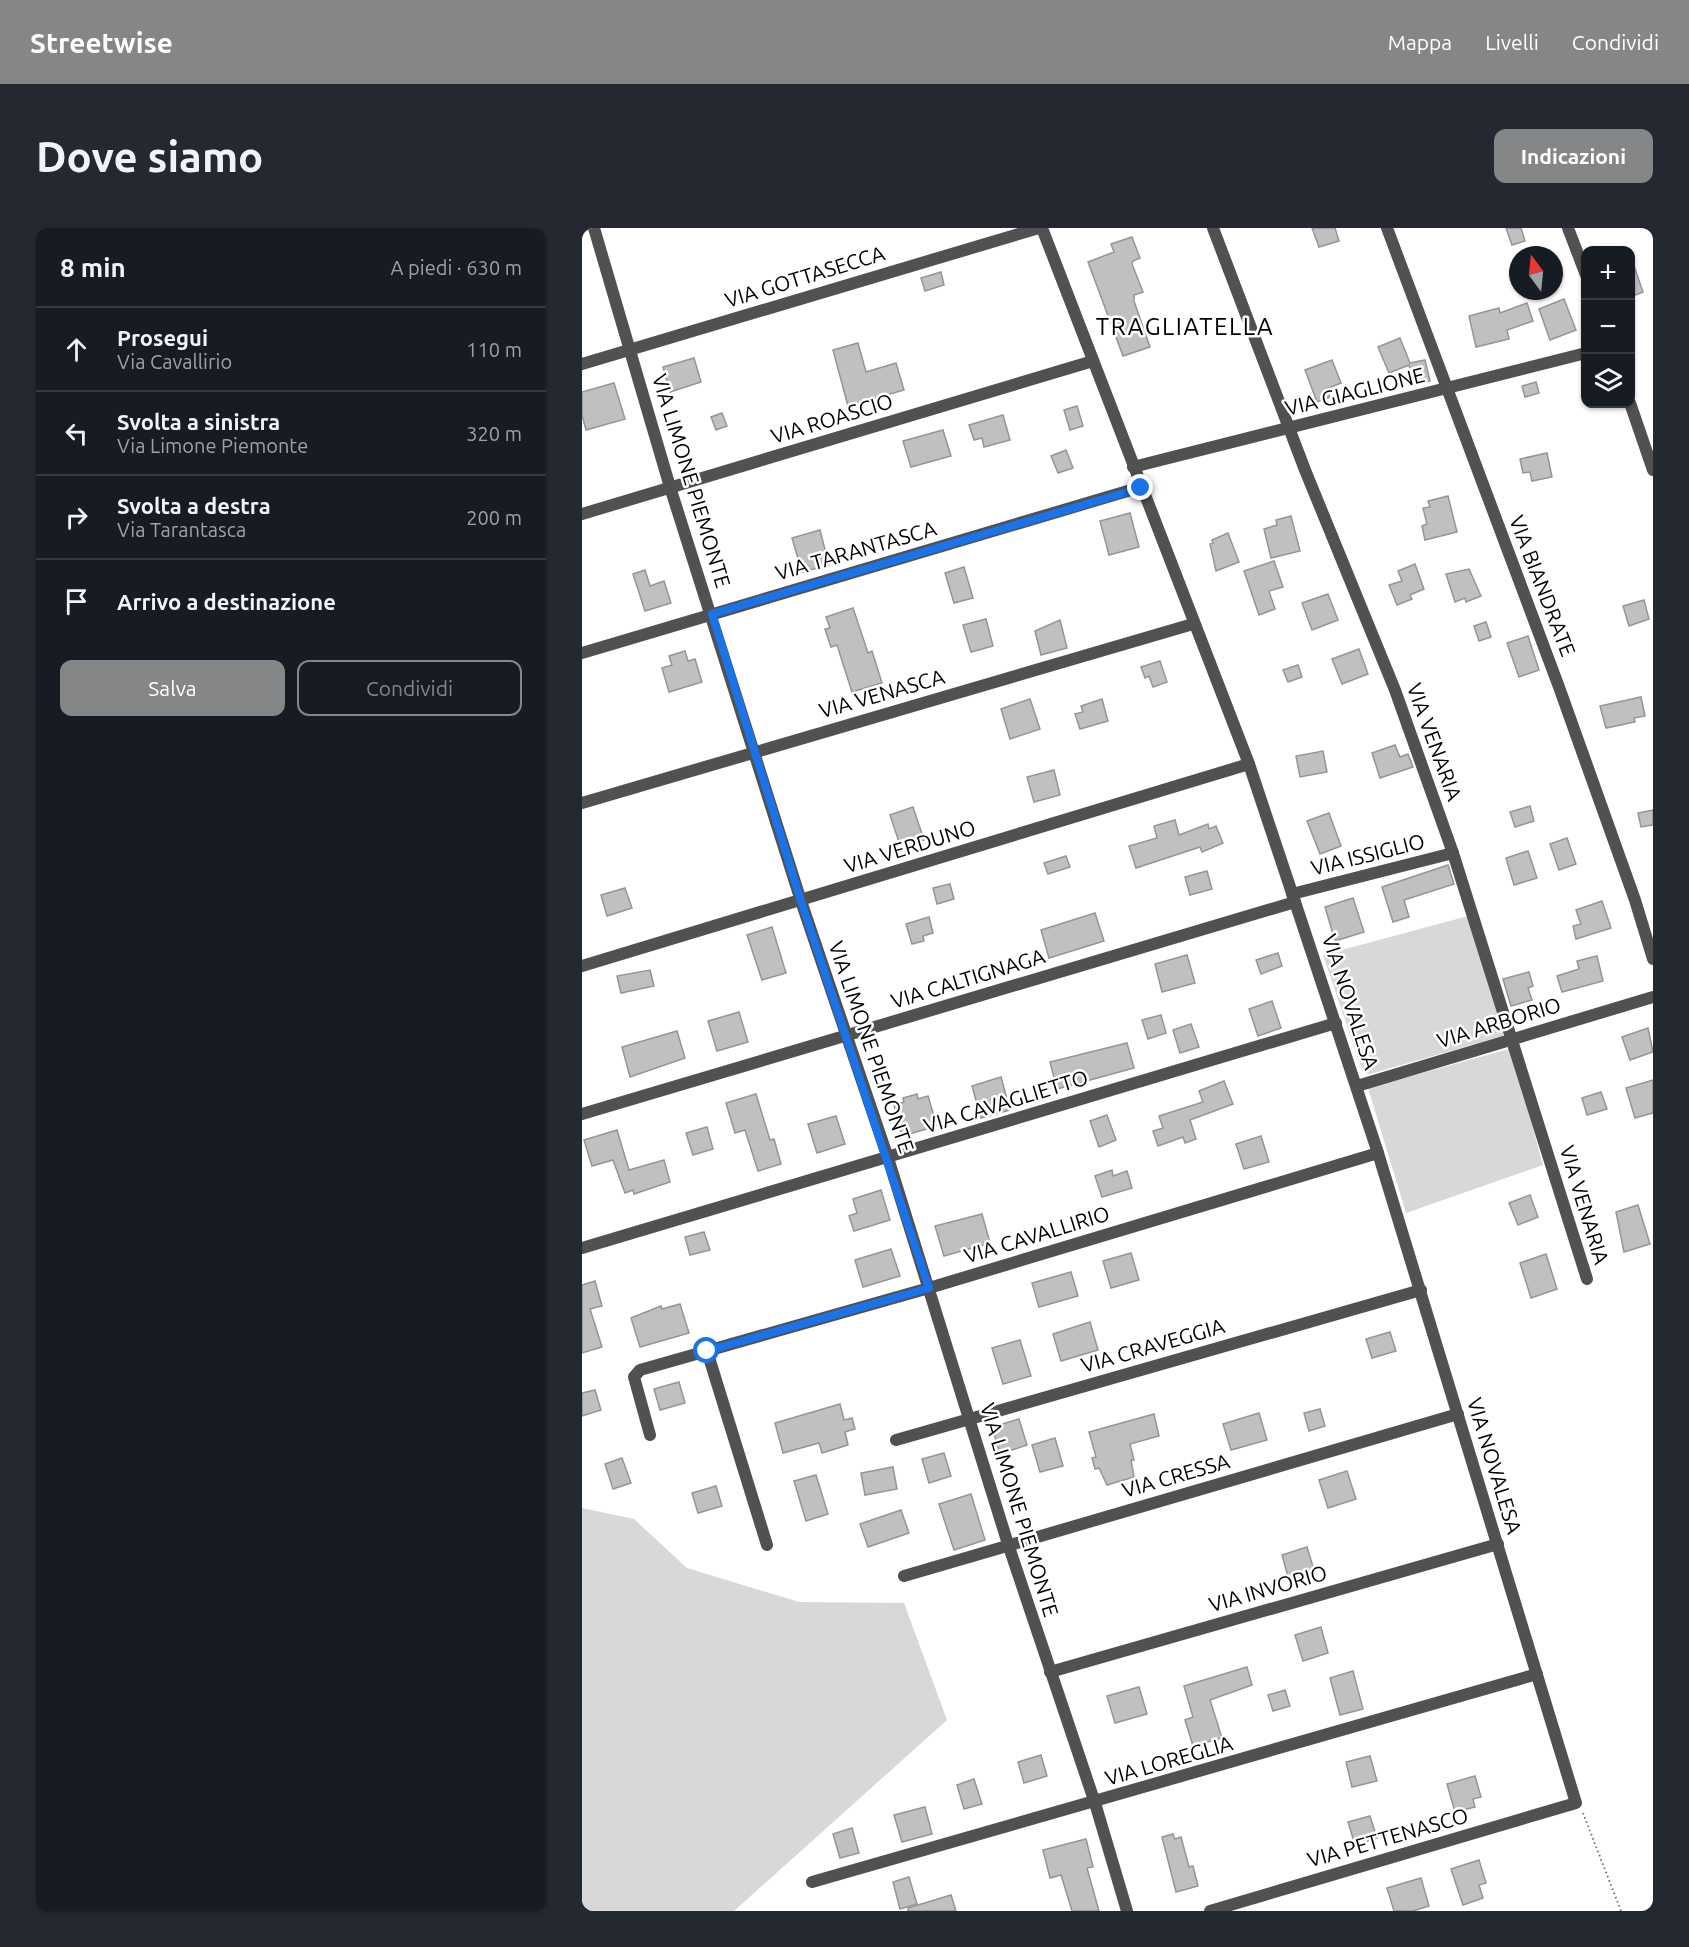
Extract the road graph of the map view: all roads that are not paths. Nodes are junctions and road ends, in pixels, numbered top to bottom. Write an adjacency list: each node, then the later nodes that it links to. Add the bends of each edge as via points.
1 (594, 228): 7 (street, VIA LIMONE PIEMONTE)
2 (1041, 228): 7 (street, VIA GOTTASECCA); 9 (street, VIA NOVALESA)
3 (1213, 228): 13 (street, VIA VENARIA)
4 (1387, 228): 11 (street, VIA BIANDRATE)
5 (1568, 228): 6 (street)
6 (1581, 262)
7 (629, 350): 10 (street, VIA GOTTASECCA); 16 (street, VIA LIMONE PIEMONTE)
8 (1582, 354): 11 (street, VIA GIAGLIONE)
9 (1093, 361): 14 (street, VIA NOVALESA); 16 (street, VIA ROASCIO)
10 (582, 364)
11 (1447, 389): 13 (street, VIA GIAGLIONE); 28 (street, VIA BIANDRATE, via 1559,687)
12 (1632, 408): 15 (street)
13 (1290, 429): 14 (street, VIA GIAGLIONE); 25 (street, VIA VENARIA, via 1395,690)
14 (1133, 467): 17 (street, VIA NOVALESA)
15 (1653, 470)
16 (670, 487): 18 (street, VIA ROASCIO); 19 (street, VIA LIMONE PIEMONTE)
17 (1141, 488): 19 (street, VIA TARANTASCA); 20 (street, VIA NOVALESA)
18 (582, 514)
19 (712, 614): 21 (street, VIA TARANTASCA); 22 (street, VIA LIMONE PIEMONTE)
20 (1193, 624): 22 (street, VIA VENASCA); 23 (street, VIA NOVALESA)
21 (582, 653)
22 (755, 751): 24 (street, VIA VENASCA); 27 (street, VIA LIMONE PIEMONTE)
23 (1249, 764): 26 (street, VIA NOVALESA); 27 (street, VIA VERDUNO)
24 (582, 802)
25 (1453, 853): 26 (street, VIA ISSIGLIO); 33 (street, VIA VENARIA)
26 (1294, 898): 31 (street, VIA NOVALESA); 32 (street, VIA CALTIGNAGA)
27 (801, 901): 29 (street, VIA VERDUNO); 32 (street, VIA LIMONE PIEMONTE)
28 (1653, 959)
29 (582, 966)
30 (1653, 997): 33 (street, VIA ARBORIO)
31 (1336, 1023): 34 (street, VIA NOVALESA); 37 (street, VIA CAVAGLIETTO)
32 (847, 1036): 35 (street, VIA CALTIGNAGA); 37 (street, VIA LIMONE PIEMONTE)
33 (1512, 1040): 34 (street, VIA ARBORIO); 39 (street, VIA VENARIA)
34 (1357, 1086): 36 (street, VIA NOVALESA)
35 (582, 1114)
36 (1378, 1154): 40 (street, VIA CAVALLIRIO); 41 (street, VIA NOVALESA)
37 (888, 1158): 38 (street, VIA CAVAGLIETTO); 40 (street, VIA LIMONE PIEMONTE)
38 (582, 1248)
39 (1587, 1279)
40 (929, 1288): 42 (street, VIA CAVALLIRIO); 44 (street, VIA LIMONE PIEMONTE)
41 (1421, 1290): 43 (street, VIA NOVALESA); 44 (street, VIA CRAVEGGIA)
42 (707, 1351): 45 (street, VIA CAVALLIRIO, via 640,1370 634,1377); 49 (street)
43 (1458, 1414): 47 (street, VIA CRESSA); 48 (street, VIA NOVALESA)
44 (970, 1419): 46 (street, VIA CRAVEGGIA); 47 (street, VIA LIMONE PIEMONTE)
45 (651, 1435)
46 (897, 1440)
47 (1008, 1544): 50 (street, VIA CRESSA); 51 (street, VIA LIMONE PIEMONTE)
48 (1498, 1544): 51 (street, VIA INVORIO); 52 (street, VIA NOVALESA)
49 (767, 1545)
50 (904, 1576)
51 (1050, 1672): 53 (street, VIA LIMONE PIEMONTE)
52 (1537, 1674): 53 (street, VIA LOREGLIA); 54 (street, VIA NOVALESA)
53 (1095, 1803): 55 (street, VIA LOREGLIA); 56 (street, VIA LIMONE PIEMONTE)
54 (1576, 1803): 57 (street, VIA PETTENASCO)
55 (812, 1882)
56 (1127, 1911)
57 (1210, 1911)

